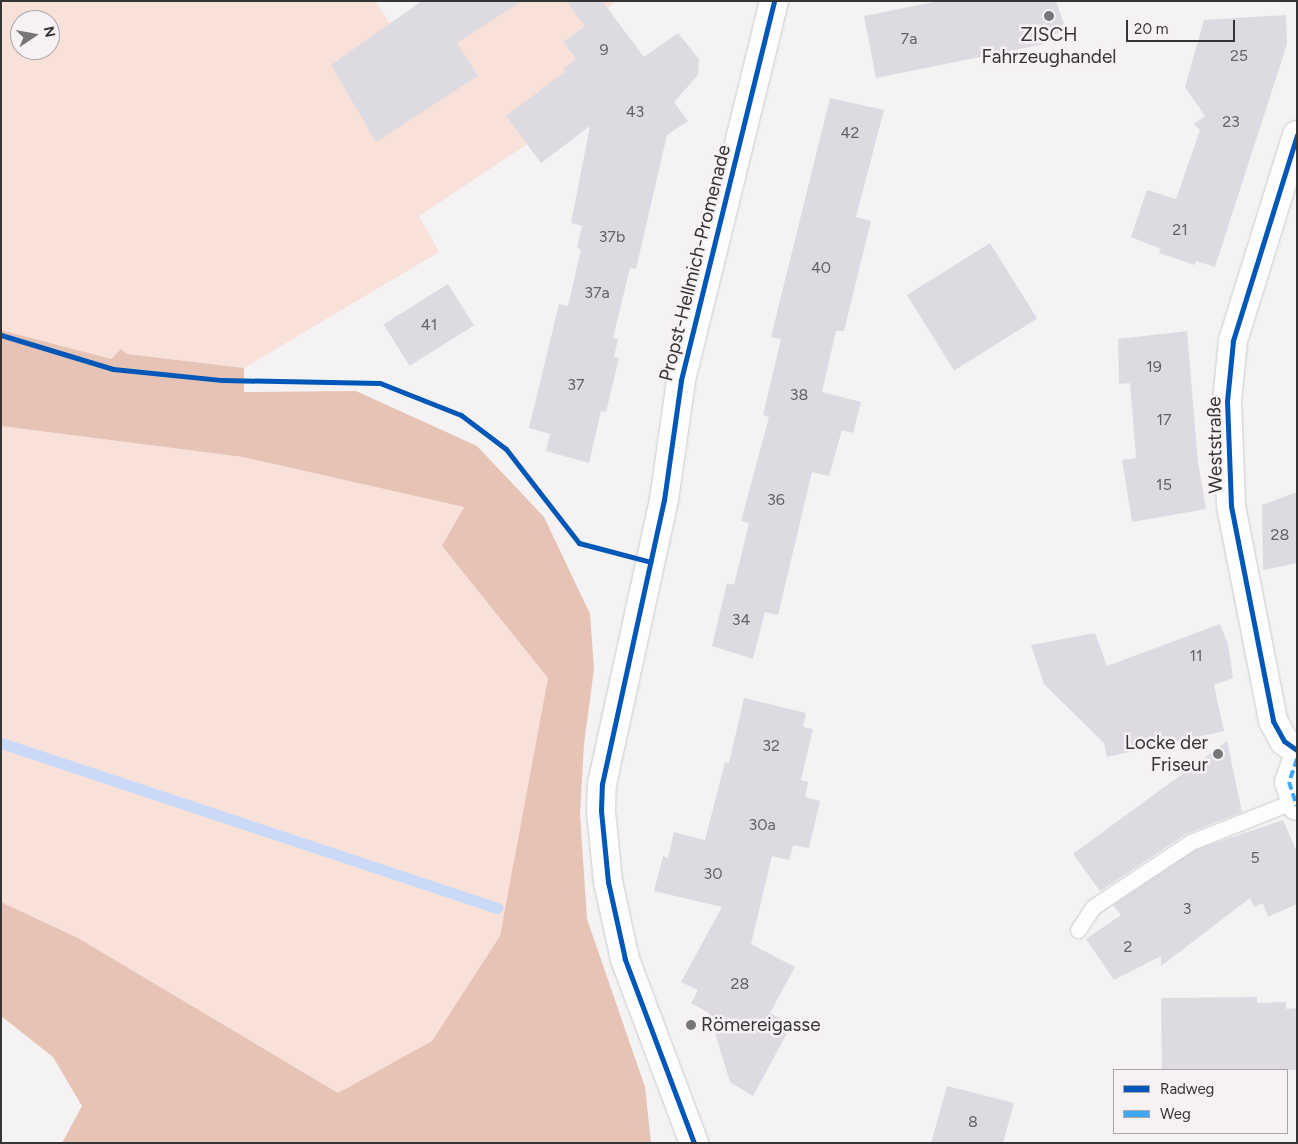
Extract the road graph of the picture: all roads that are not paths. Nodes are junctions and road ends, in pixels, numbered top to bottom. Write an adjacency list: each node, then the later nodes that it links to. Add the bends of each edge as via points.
1 (774, 1): 7 (street, Propst-Hellmich-Promenade, via 681,380 664,500 602,784 601,810 608,882 625,958)
2 (1297, 135): 3 (street, Weststraße, via 1233,341 1227,401 1231,506 1273,721 1284,740)
3 (1297, 750)
4 (1297, 759): 5 (street, via 1289,782)
5 (1295, 804): 6 (lane, via 1191,842 1093,907)
6 (1078, 930)
7 (694, 1143)

